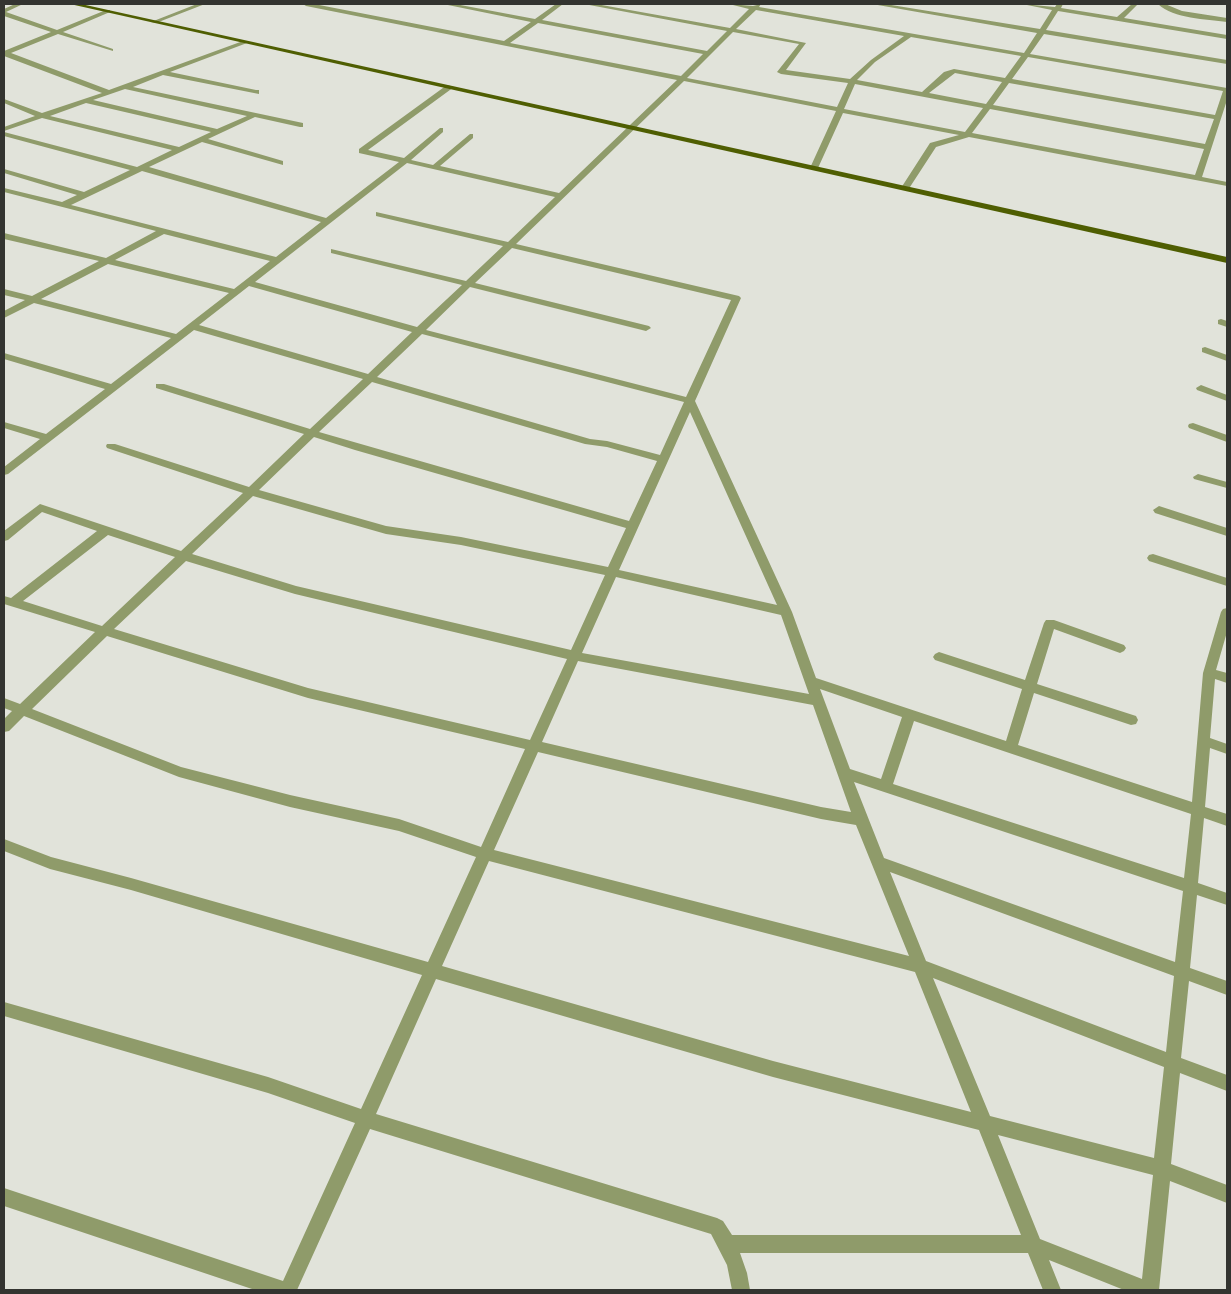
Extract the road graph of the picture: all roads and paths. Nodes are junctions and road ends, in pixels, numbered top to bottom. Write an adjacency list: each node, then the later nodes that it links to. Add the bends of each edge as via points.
1 (20, 4): 16 (street)
2 (73, 4): 15 (main road)
3 (202, 4): 20 (street)
4 (306, 4): 27 (street)
5 (446, 4): 19 (street)
6 (560, 4): 19 (street)
7 (588, 4): 21 (street)
8 (732, 4): 13 (street)
9 (875, 4): 23 (street)
10 (1024, 4): 14 (street)
11 (1135, 4): 17 (street)
12 (1161, 4): 18 (street, via 1176,11)
13 (756, 6): 21 (street); 24 (street)
14 (1058, 6): 17 (street); 23 (street)
15 (108, 11): 20 (main road); 22 (street)
16 (4, 12): 22 (street)
17 (1119, 19): 25 (street)
18 (1227, 20)
19 (536, 21): 27 (street); 30 (street)
20 (154, 22): 26 (main road)
21 (732, 29): 30 (street); 36 (street, via 803,43 781,72)
22 (56, 32): 28 (street); 29 (street)
23 (1041, 32): 31 (street); 32 (street)
24 (909, 35): 31 (street); 36 (street)
25 (1227, 37)
26 (245, 42): 33 (street); 38 (main road)
27 (504, 44): 34 (street)
28 (111, 50)
29 (4, 53): 41 (street)
30 (708, 53): 34 (street)
31 (1026, 55): 35 (street); 39 (street)
32 (1227, 62)
33 (163, 73): 37 (street); 40 (street)
34 (682, 78): 46 (street); 51 (street)
35 (1008, 80): 42 (street, via 952,71); 45 (street); 49 (street)
36 (852, 81): 42 (street); 46 (street)
37 (125, 87): 41 (street); 47 (street)
38 (450, 87): 51 (main road); 61 (street, via 362,151)
39 (1227, 90): 49 (street)
40 (256, 92)
41 (109, 93): 44 (street)
42 (924, 94): 45 (street)
43 (4, 101): 48 (street)
44 (86, 101): 48 (street); 54 (street)
45 (988, 106): 56 (street); 59 (street)
46 (840, 110): 56 (street); 64 (street)
47 (254, 115): 50 (street); 54 (street)
48 (42, 116): 52 (street); 60 (street)
49 (1218, 118): 59 (street)
50 (300, 125)
51 (632, 128): 64 (main road); 72 (street)
52 (4, 129)
53 (440, 130): 61 (street)
54 (219, 132): 58 (street)
55 (4, 134): 65 (street)
56 (971, 134): 67 (street); 69 (street, via 933,145)
57 (470, 136): 63 (street)
58 (202, 140): 60 (street); 62 (street)
59 (1208, 147): 67 (street)
60 (180, 150): 65 (street)
61 (405, 160): 63 (street); 75 (street)
62 (280, 163)
63 (435, 167): 72 (street)
64 (814, 168): 69 (main road)
65 (140, 169): 71 (street); 75 (street)
66 (4, 171): 71 (street)
67 (1198, 178): 68 (street)
68 (1227, 184)
69 (905, 188): 81 (main road)
70 (4, 190): 73 (street)
71 (85, 195): 73 (street)
72 (561, 196): 78 (street)
73 (63, 205): 76 (street)
74 (379, 214): 78 (street)
75 (327, 222): 80 (street)
76 (163, 231): 80 (street); 82 (street)
77 (4, 236): 82 (street)
78 (510, 245): 84 (street); 101 (street, via 736,298)
79 (334, 251): 84 (street)
80 (277, 260): 83 (street)
81 (1227, 260)
82 (107, 261): 86 (street); 87 (street)
83 (248, 283): 86 (street); 91 (street)
84 (468, 285): 90 (street); 91 (street)
85 (4, 292): 87 (street)
86 (236, 292): 89 (street)
87 (32, 299): 88 (street); 92 (street)
88 (4, 315)
89 (192, 326): 92 (street); 96 (street)
90 (646, 328)
91 (420, 331): 96 (street); 101 (street)
92 (178, 337): 98 (street)
93 (1205, 350): 95 (street)
94 (4, 356): 98 (street)
95 (1227, 358)
96 (370, 379): 104 (street); 108 (street, via 589,442)
97 (160, 386): 104 (street)
98 (112, 388): 105 (street)
99 (1201, 388): 100 (street)
100 (1227, 398)
101 (690, 401): 108 (street); 123 (street)
102 (4, 425): 105 (street)
103 (1193, 426): 106 (street)
104 (313, 433): 112 (street); 114 (street)
105 (48, 438): 109 (street)
106 (1227, 439)
107 (111, 446): 112 (street)
108 (663, 459): 114 (street)
109 (4, 472)
110 (1198, 477): 111 (street)
111 (1227, 485)
112 (252, 491): 118 (street); 120 (street, via 412,536 454,540)
113 (1159, 510): 116 (street)
114 (633, 526): 120 (street)
115 (106, 530): 117 (street, via 40,508); 118 (street); 122 (street)
116 (1227, 532)
117 (4, 537)
118 (184, 556): 125 (street); 127 (street, via 295,590)
119 (1153, 558): 121 (street)
120 (612, 572): 123 (street); 127 (street)
121 (1227, 582)
122 (9, 601): 125 (street)
123 (786, 612): 131 (street)
124 (1227, 612): 129 (street)
125 (105, 631): 135 (street); 140 (street, via 308,693)
126 (1120, 648): 132 (street, via 1050,623)
127 (575, 656): 133 (street); 140 (street)
128 (939, 657): 132 (street)
129 (1210, 673): 130 (street); 139 (street)
130 (1227, 678)
131 (811, 681): 133 (street); 136 (street)
132 (1031, 687): 137 (street); 141 (street)
133 (818, 701): 143 (street)
134 (4, 703): 135 (street)
135 (22, 710): 138 (street); 149 (street, via 179,772 399,825)
136 (910, 714): 141 (street); 144 (street)
137 (1131, 720)
138 (4, 727)
139 (1205, 741): 142 (street); 145 (street)
140 (534, 745): 146 (street); 149 (street)
141 (1010, 748): 145 (street)
142 (1227, 749)
143 (844, 773): 144 (street); 146 (street)
144 (885, 786): 151 (street)
145 (1198, 810): 147 (street); 151 (street)
146 (861, 820): 150 (street)
147 (1227, 820)
148 (4, 845): 154 (street, via 50,864)
149 (485, 854): 153 (street); 154 (street)
150 (878, 862): 153 (street); 155 (street)
151 (1190, 886): 152 (street); 155 (street)
152 (1227, 899)
153 (920, 966): 158 (street); 161 (street)
154 (432, 970): 160 (street); 161 (street, via 763,1066)
155 (1182, 972): 156 (street); 158 (street)
156 (1227, 988)
157 (4, 1009): 160 (street, via 268,1085)
158 (1173, 1063): 159 (street); 162 (street)
159 (1227, 1083)
160 (366, 1119): 165 (street, via 717,1227); 168 (street)
161 (986, 1125): 162 (street); 166 (street)
162 (1162, 1169): 163 (street); 171 (street)
163 (1227, 1194)
164 (4, 1196): 167 (street)
165 (728, 1244): 166 (street); 169 (street, via 740,1275)
166 (1032, 1244): 170 (street); 171 (street)
167 (282, 1290)
168 (288, 1290)
169 (741, 1290)
170 (1052, 1290)
171 (1149, 1290)

